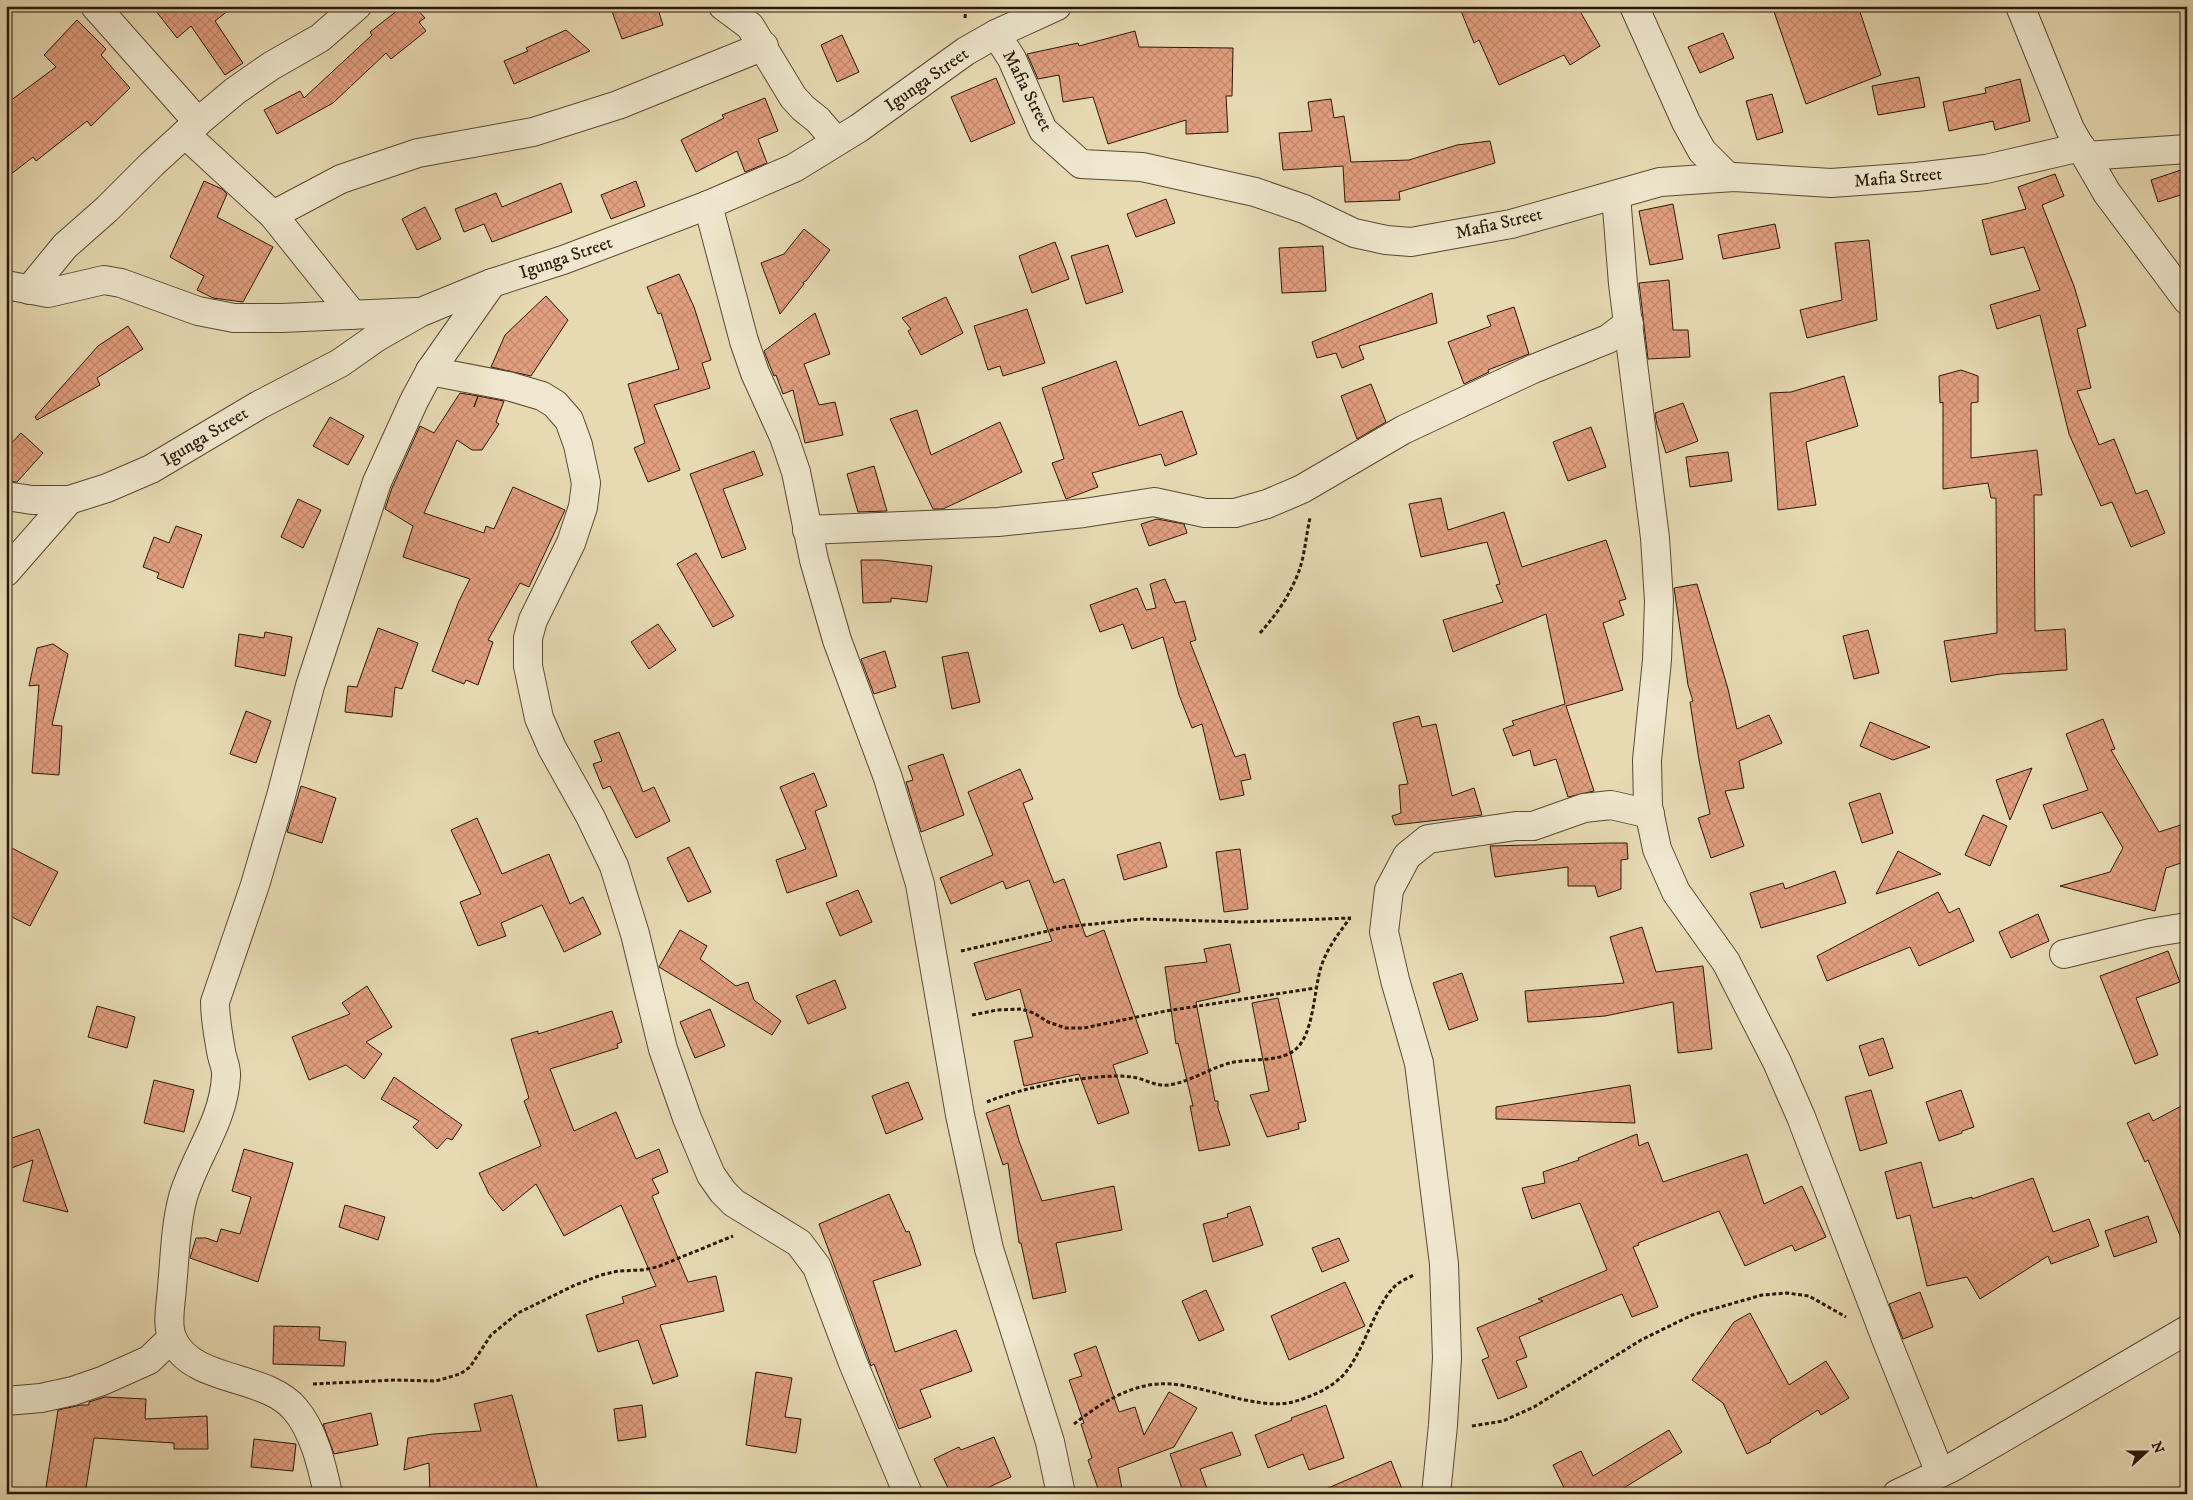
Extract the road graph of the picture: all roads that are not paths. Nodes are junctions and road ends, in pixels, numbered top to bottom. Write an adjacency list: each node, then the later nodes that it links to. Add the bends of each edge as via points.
1 (95, 6): 9 (street)
2 (358, 6): 9 (street, via 320,38 235,91)
3 (723, 6): 8 (street, via 750,26)
4 (1057, 6): 7 (street, Igunga Street)
5 (1634, 6): 13 (street, via 1686,122 1702,150)
6 (2020, 6): 12 (street, via 2070,129)
7 (996, 34): 10 (street, Igunga Street); 14 (street, Mafia Street, via 1012,59 1043,130 1082,164 1142,167 1255,192 1304,209 1354,233 1412,242 1511,224)
8 (764, 46): 10 (street, via 793,97); 16 (street, via 618,105 534,132 418,153 341,179)
9 (192, 128): 16 (street); 18 (street)
10 (836, 141): 15 (street, Igunga Street, via 794,168)
11 (2187, 149): 12 (street, Mafia Street)
12 (2083, 152): 13 (street, Mafia Street, via 1986,169 1831,183); 19 (street, via 2107,193)
13 (1728, 177): 14 (street, Mafia Street, via 1660,182)
14 (1616, 195): 22 (street)
15 (708, 205): 17 (street, Igunga Street); 26 (street, via 754,373 784,437 796,472)
16 (273, 215): 21 (street)
17 (492, 283): 20 (street, Igunga Street); 23 (street)
18 (18, 288): 21 (street, via 48,293 104,280 198,311 234,318)
19 (2187, 300)
20 (421, 312): 21 (street); 25 (street, Igunga Street, via 340,363 259,405 151,469 108,488)
21 (353, 315)
22 (1629, 323): 26 (street, via 1608,339 1533,369 1403,430 1302,489 1235,513 1205,513 1154,502 998,522); 28 (street, via 1655,538 1659,601 1647,760)
23 (430, 371): 32 (street, via 377,482 352,554 310,686 256,885 215,1002 215,1018 227,1075 215,1125 183,1197 176,1232 170,1319); 36 (street, via 542,396 555,404 569,420 586,483 583,507 571,543 533,620 528,638 528,666 539,718 614,866 635,934 663,1049 702,1157 711,1175 734,1203 798,1242 817,1267)
24 (6, 496): 25 (street, Igunga Street)
25 (69, 500): 27 (street)
26 (807, 530): 37 (street, via 837,640 888,778 920,884 960,1114 989,1248 1050,1442)
27 (6, 572)
28 (1650, 814): 34 (street, via 1657,849 1676,892 1726,962 1777,1062); 38 (street, via 1611,805 1584,808 1533,826 1428,839 1407,856 1389,890 1384,932 1419,1064 1444,1264 1447,1358)
29 (2187, 927): 30 (street)
30 (2064, 954)
31 (2187, 1330): 34 (street)
32 (172, 1338): 33 (street, via 149,1360 102,1381 41,1398); 35 (street, via 192,1362 264,1389 283,1398 296,1410 314,1447)
33 (6, 1401)
34 (1940, 1473): 39 (street)
35 (328, 1494)
36 (908, 1494)
37 (1061, 1494)
38 (1436, 1494)
39 (1897, 1494)

